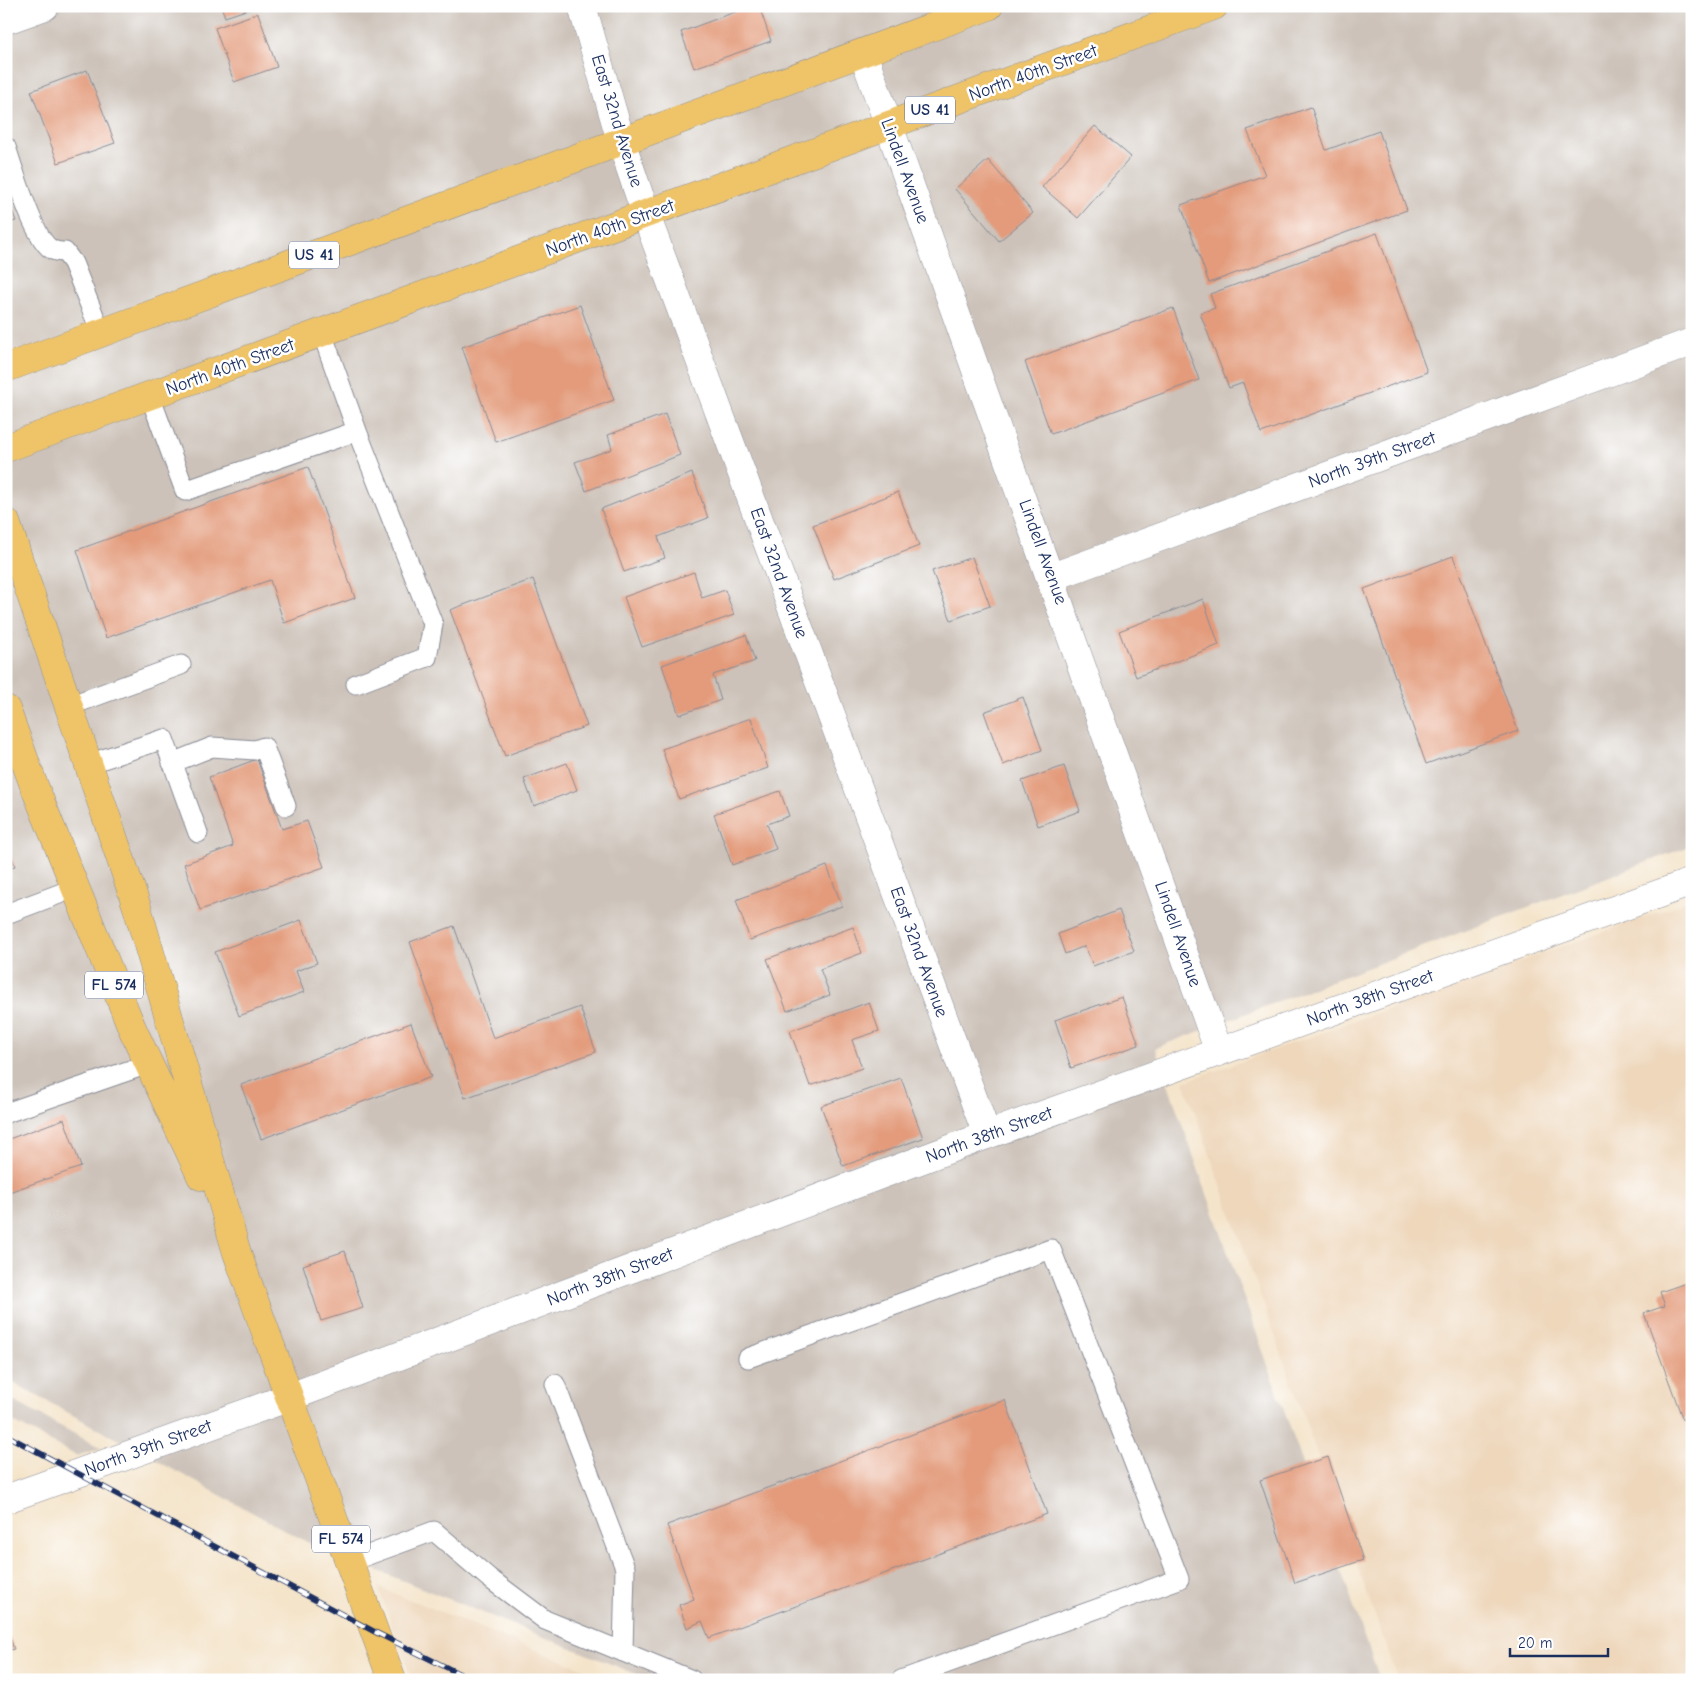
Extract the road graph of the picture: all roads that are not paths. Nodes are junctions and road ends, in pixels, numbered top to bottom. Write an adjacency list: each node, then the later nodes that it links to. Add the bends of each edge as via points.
1 (45, 6): 5 (street)
2 (582, 6): 8 (street, East 32nd Avenue)
3 (989, 6): 6 (main road, US 41)
4 (1214, 6): 7 (main road, North 40th Street / US 41)
5 (6, 20)
6 (864, 53): 7 (street, Lindell Avenue); 8 (main road, US 41)
7 (889, 126): 10 (main road, North 40th Street / US 41); 19 (street, Lindell Avenue)
8 (621, 141): 10 (street, East 32nd Avenue); 11 (main road, US 41)
9 (6, 147): 11 (lane, via 42,240 52,250 65,252 73,264)
10 (646, 215): 12 (main road, North 40th Street / US 41); 34 (street, East 32nd Avenue)
11 (101, 333): 14 (main road, US 41)
12 (322, 333): 15 (main road, North 40th Street / US 41); 16 (lane)
13 (1692, 342): 19 (street, North 39th Street)
14 (6, 368)
15 (150, 396): 16 (lane, via 185,491); 17 (main road, North 40th Street / US 41)
16 (356, 431): 21 (lane, via 433,624 427,657)
17 (6, 448)
18 (6, 522): 22 (main road, FL 574)
19 (1052, 577): 31 (street, Lindell Avenue)
20 (181, 665): 22 (lane)
21 (356, 684)
22 (70, 706): 25 (main road, FL 574)
23 (6, 709): 29 (main road, FL 574)
24 (172, 763): 25 (lane, via 164,739); 26 (lane, via 212,747 255,750 264,747); 27 (lane)
25 (88, 764): 35 (main road, FL 574, via 137,907)
26 (286, 806)
27 (198, 833)
28 (1692, 882): 31 (street, North 38th Street)
29 (75, 888): 30 (lane); 32 (main road, FL 574)
30 (6, 914)
31 (1220, 1052): 34 (street, North 38th Street)
32 (148, 1064): 33 (lane); 35 (main road, FL 574)
33 (6, 1113)
34 (987, 1135): 38 (street, North 38th Street)
35 (237, 1253): 38 (main road, FL 574)
36 (748, 1358): 44 (lane, via 1051,1249 1179,1580)
37 (556, 1384): 41 (lane, via 625,1568)
38 (290, 1398): 39 (street, North 39th Street); 40 (main road, FL 574)
39 (6, 1499)
40 (349, 1562): 41 (lane, via 434,1531 545,1620); 42 (main road, FL 574)
41 (623, 1652): 43 (lane)
42 (392, 1680)
43 (692, 1680)
44 (901, 1680)

